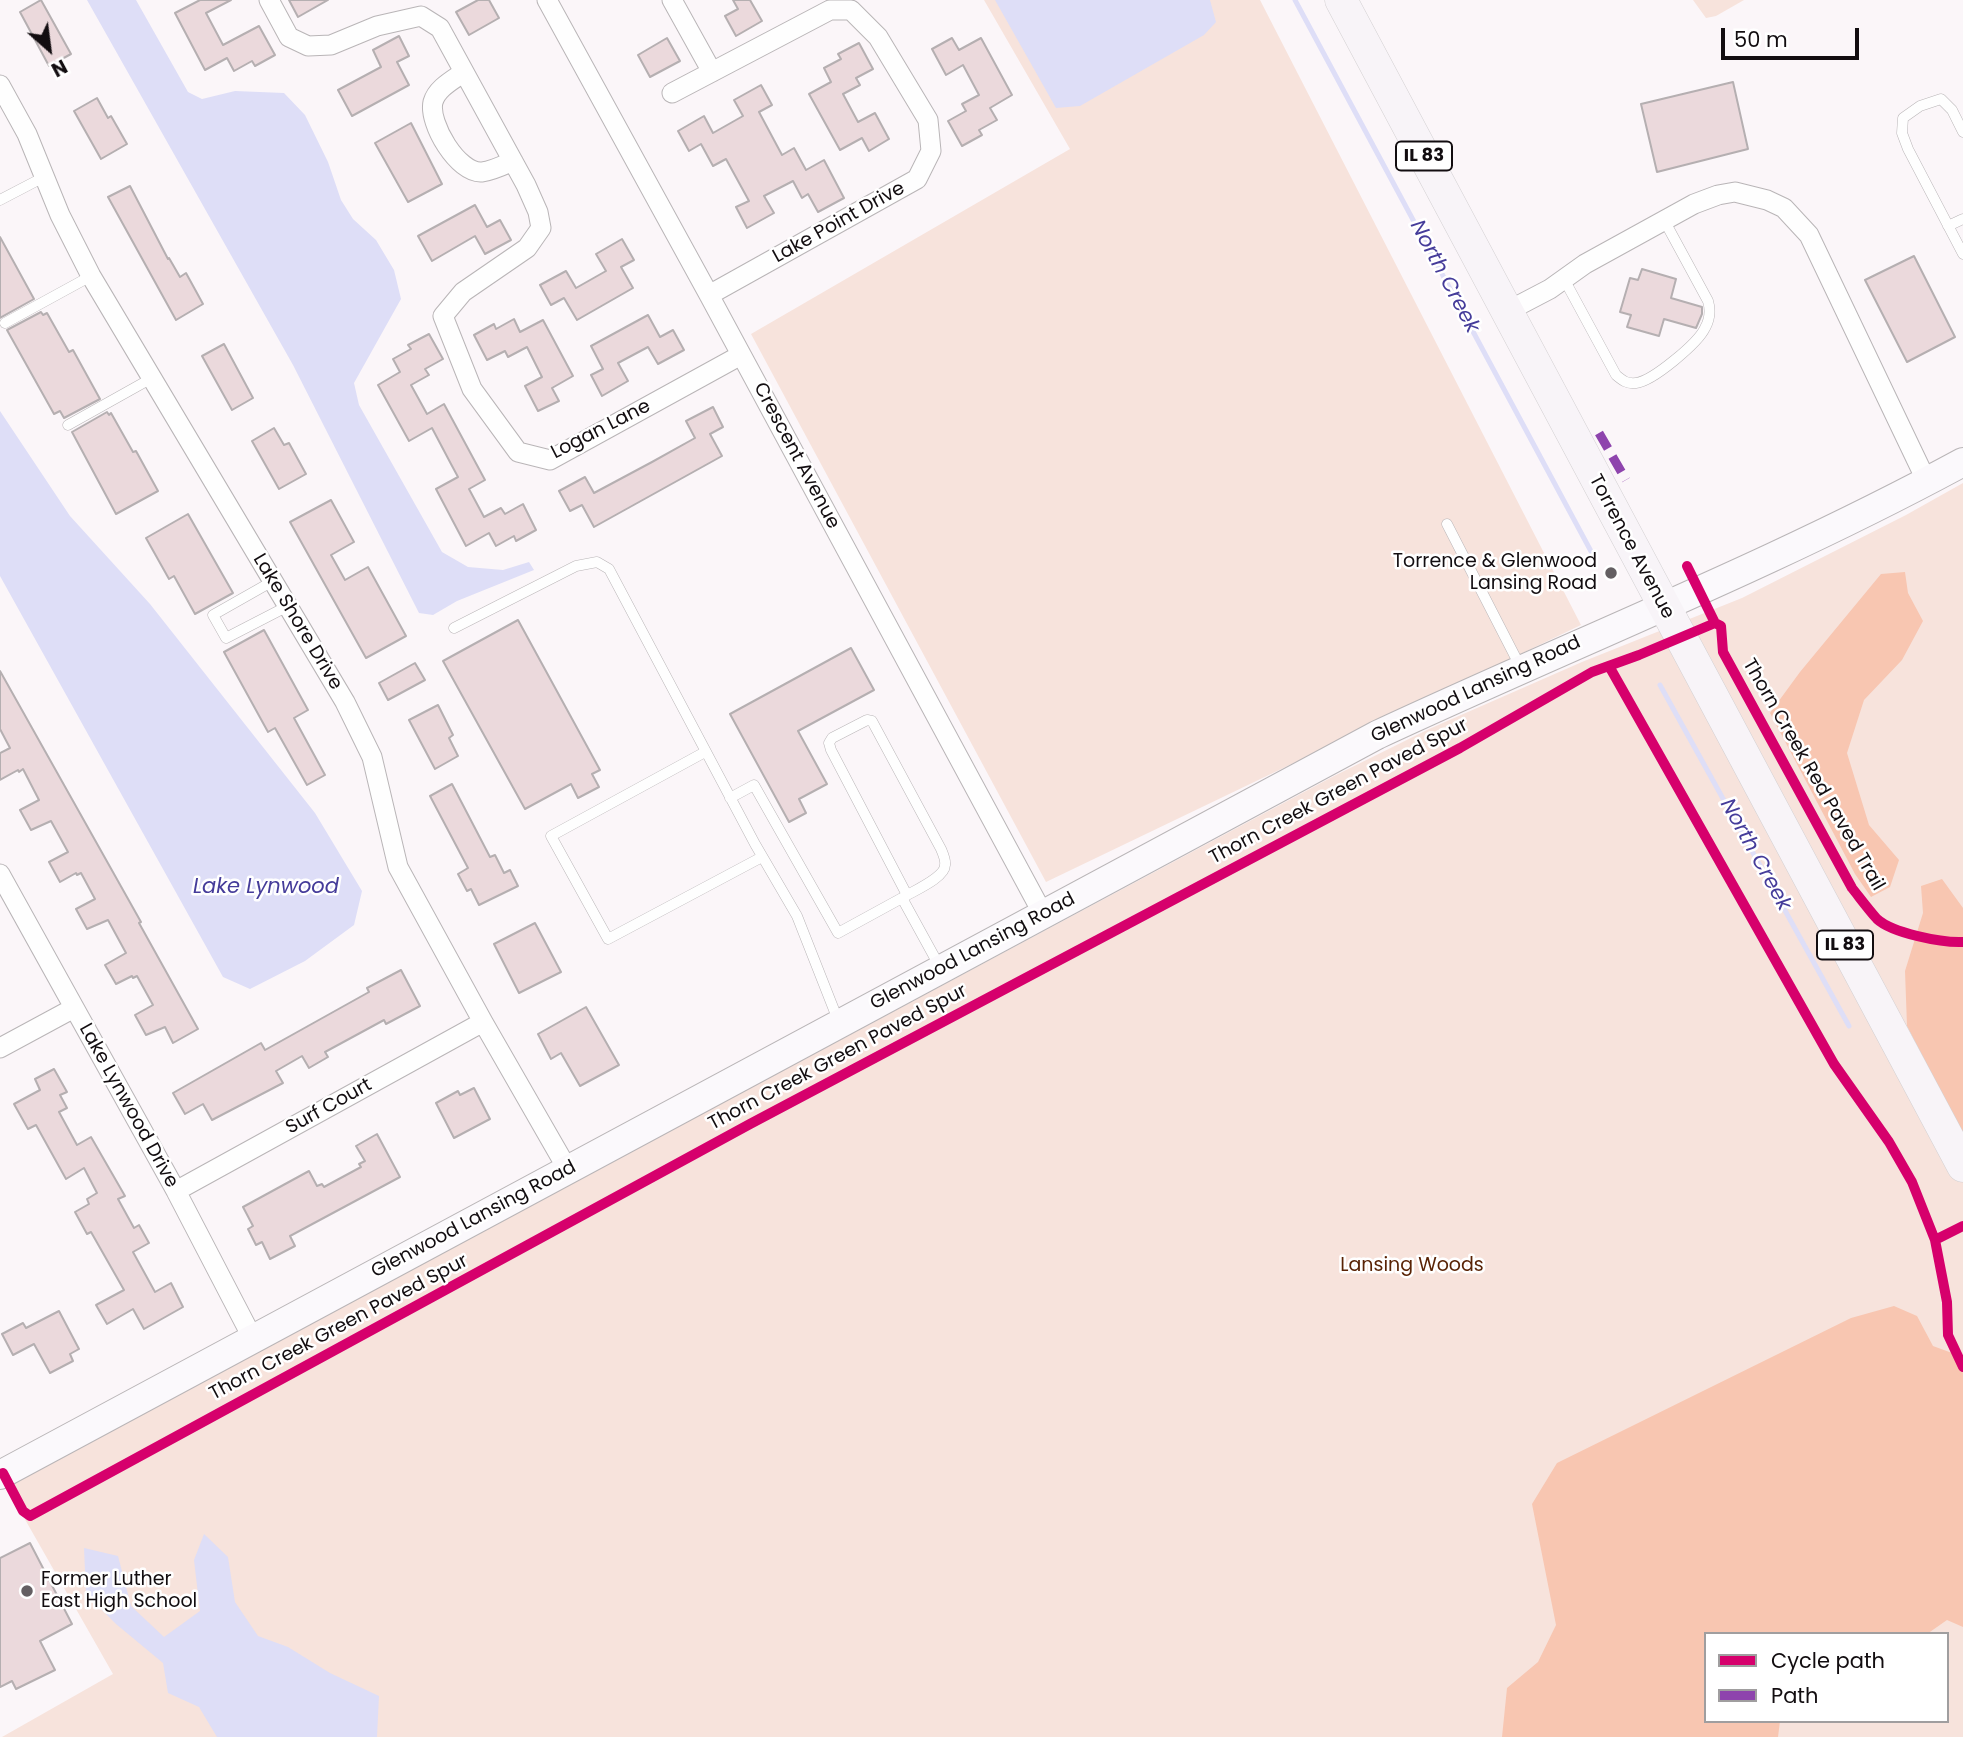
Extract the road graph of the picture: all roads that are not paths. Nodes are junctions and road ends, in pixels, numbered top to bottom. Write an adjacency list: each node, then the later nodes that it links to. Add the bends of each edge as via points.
1 (269, 0): 5 (street, Logan Lane, via 289,37 308,46 331,45 377,26 421,16 440,28)
2 (547, 0): 19 (street, Crescent Avenue)
3 (672, 0): 6 (street)
4 (1341, 0): 20 (main road, Torrence Avenue / IL 83)
5 (464, 72): 10 (street, Logan Lane); 10 (street, via 440,89 433,101 440,136 468,170 482,172)
6 (712, 72): 8 (street, Lake Point Drive); 19 (street, Lake Point Drive, via 830,10 851,10 878,37 928,120 931,151 917,179)
7 (0, 85): 11 (street, Lake Shore Drive)
8 (672, 93)
9 (1963, 132): 15 (lane, via 1941,99 1903,118 1902,134 1908,149)
10 (513, 161): 22 (street, Logan Lane, via 541,228 527,248 463,292 443,316 472,389 518,452 550,460)
11 (44, 177): 12 (lane); 17 (street, Lake Shore Drive)
12 (0, 201)
13 (1963, 219): 15 (lane)
14 (1664, 220): 18 (street); 18 (lane, via 1711,311 1696,340 1646,380 1624,382 1616,375); 26 (street, via 1694,204 1735,192 1784,208 1809,234)
15 (1948, 226): 16 (lane)
16 (1963, 254)
17 (91, 276): 21 (lane); 23 (street, Lake Shore Drive)
18 (1564, 279): 20 (street)
19 (709, 295): 22 (street, Crescent Avenue)
20 (1506, 312): 30 (main road, Torrence Avenue / IL 83)
21 (5, 323)
22 (741, 355): 38 (street, Crescent Avenue)
23 (152, 378): 24 (lane); 28 (street, Lake Shore Drive)
24 (68, 425)
25 (1963, 462): 26 (main road, Glenwood Lansing Road)
26 (1927, 482): 30 (main road, Glenwood Lansing Road)
27 (1447, 524): 32 (lane)
28 (273, 581): 29 (street, Lake Shore Drive); 29 (lane, via 213,615 226,638)
29 (288, 606): 41 (street, Lake Shore Drive, via 372,757 398,867)
30 (1663, 607): 32 (main road, Glenwood Lansing Road); 44 (main road, Torrence Avenue / IL 83)
31 (454, 628): 33 (lane, via 576,566 597,562 609,569 616,581)
32 (1522, 668): 38 (main road, Glenwood Lansing Road, via 1377,735)
33 (705, 752): 34 (lane); 35 (lane, via 551,836 608,939)
34 (730, 798): 35 (lane); 37 (lane, via 754,785 838,933)
35 (762, 857): 42 (lane, via 797,916)
36 (0, 874): 40 (street, Lake Lynwood Drive)
37 (905, 896): 37 (lane, via 941,876 945,861 872,721 867,720 832,738 831,750); 39 (lane)
38 (1043, 914): 39 (main road, Glenwood Lansing Road)
39 (941, 969): 42 (main road, Glenwood Lansing Road)
40 (74, 1008): 43 (street); 46 (street, Lake Lynwood Drive)
41 (483, 1023): 45 (street, Lake Shore Drive); 46 (street, Surf Court)
42 (840, 1024): 45 (main road, Glenwood Lansing Road)
43 (0, 1048)
44 (1963, 1166)
45 (568, 1170): 47 (main road, Glenwood Lansing Road)
46 (176, 1191): 47 (street, Lake Lynwood Drive)
47 (253, 1339): 48 (main road, Glenwood Lansing Road)
48 (0, 1475)

